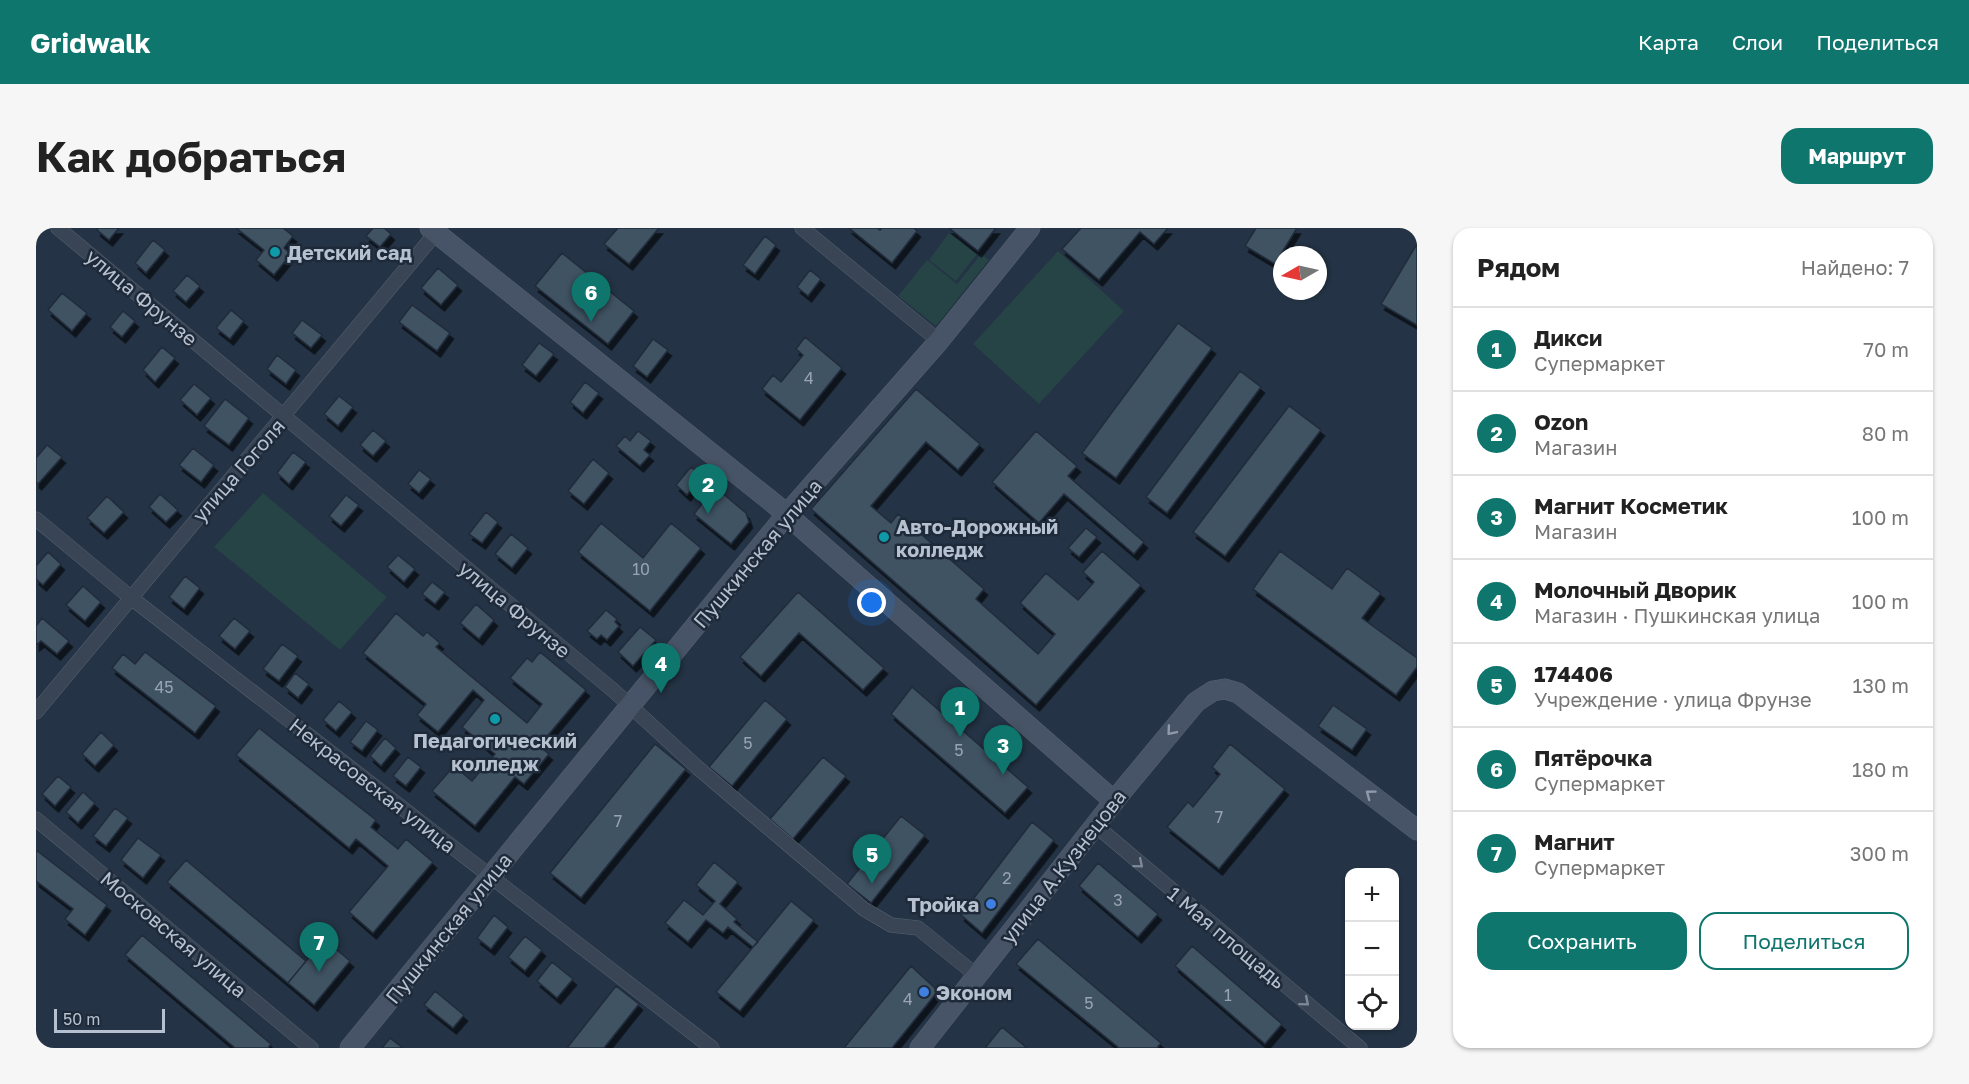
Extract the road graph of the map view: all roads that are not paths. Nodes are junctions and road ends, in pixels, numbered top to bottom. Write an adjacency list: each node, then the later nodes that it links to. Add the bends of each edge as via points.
1 (58, 228): 6 (street, улица Фрунзе)
2 (802, 228): 5 (street)
3 (1030, 228): 5 (main road, Пушкинская улица)
4 (435, 230): 6 (street, улица Гоголя); 7 (main road)
5 (939, 340): 7 (main road, Пушкинская улица)
6 (285, 417): 9 (street, улица Гоголя); 10 (street, улица Фрунзе)
7 (787, 514): 10 (main road, Пушкинская улица); 12 (main road)
8 (36, 519): 9 (street, Некрасовская улица)
9 (130, 597): 11 (street, улица Гоголя); 16 (street, Некрасовская улица)
10 (630, 705): 16 (main road, Пушкинская улица); 17 (street, улица Фрунзе, via 864,909 891,926 918,928)
11 (36, 712)
12 (1114, 801): 14 (main road, улица А.Кузнецова); 15 (main road, улица А.Кузнецова, one-way to 12, via 1238,693 1225,689 1196,702)
13 (36, 819): 18 (street, Московская улица)
14 (1095, 825): 17 (main road, улица А.Кузнецова); 22 (street, 1 Мая площадь, one-way to 22)
15 (1417, 830)
16 (491, 876): 19 (main road, Пушкинская улица); 20 (street, Некрасовская улица)
17 (976, 975): 21 (main road, улица А.Кузнецова)
18 (311, 1048)
19 (350, 1048)
20 (712, 1048)
21 (920, 1048)
22 (1360, 1048)

